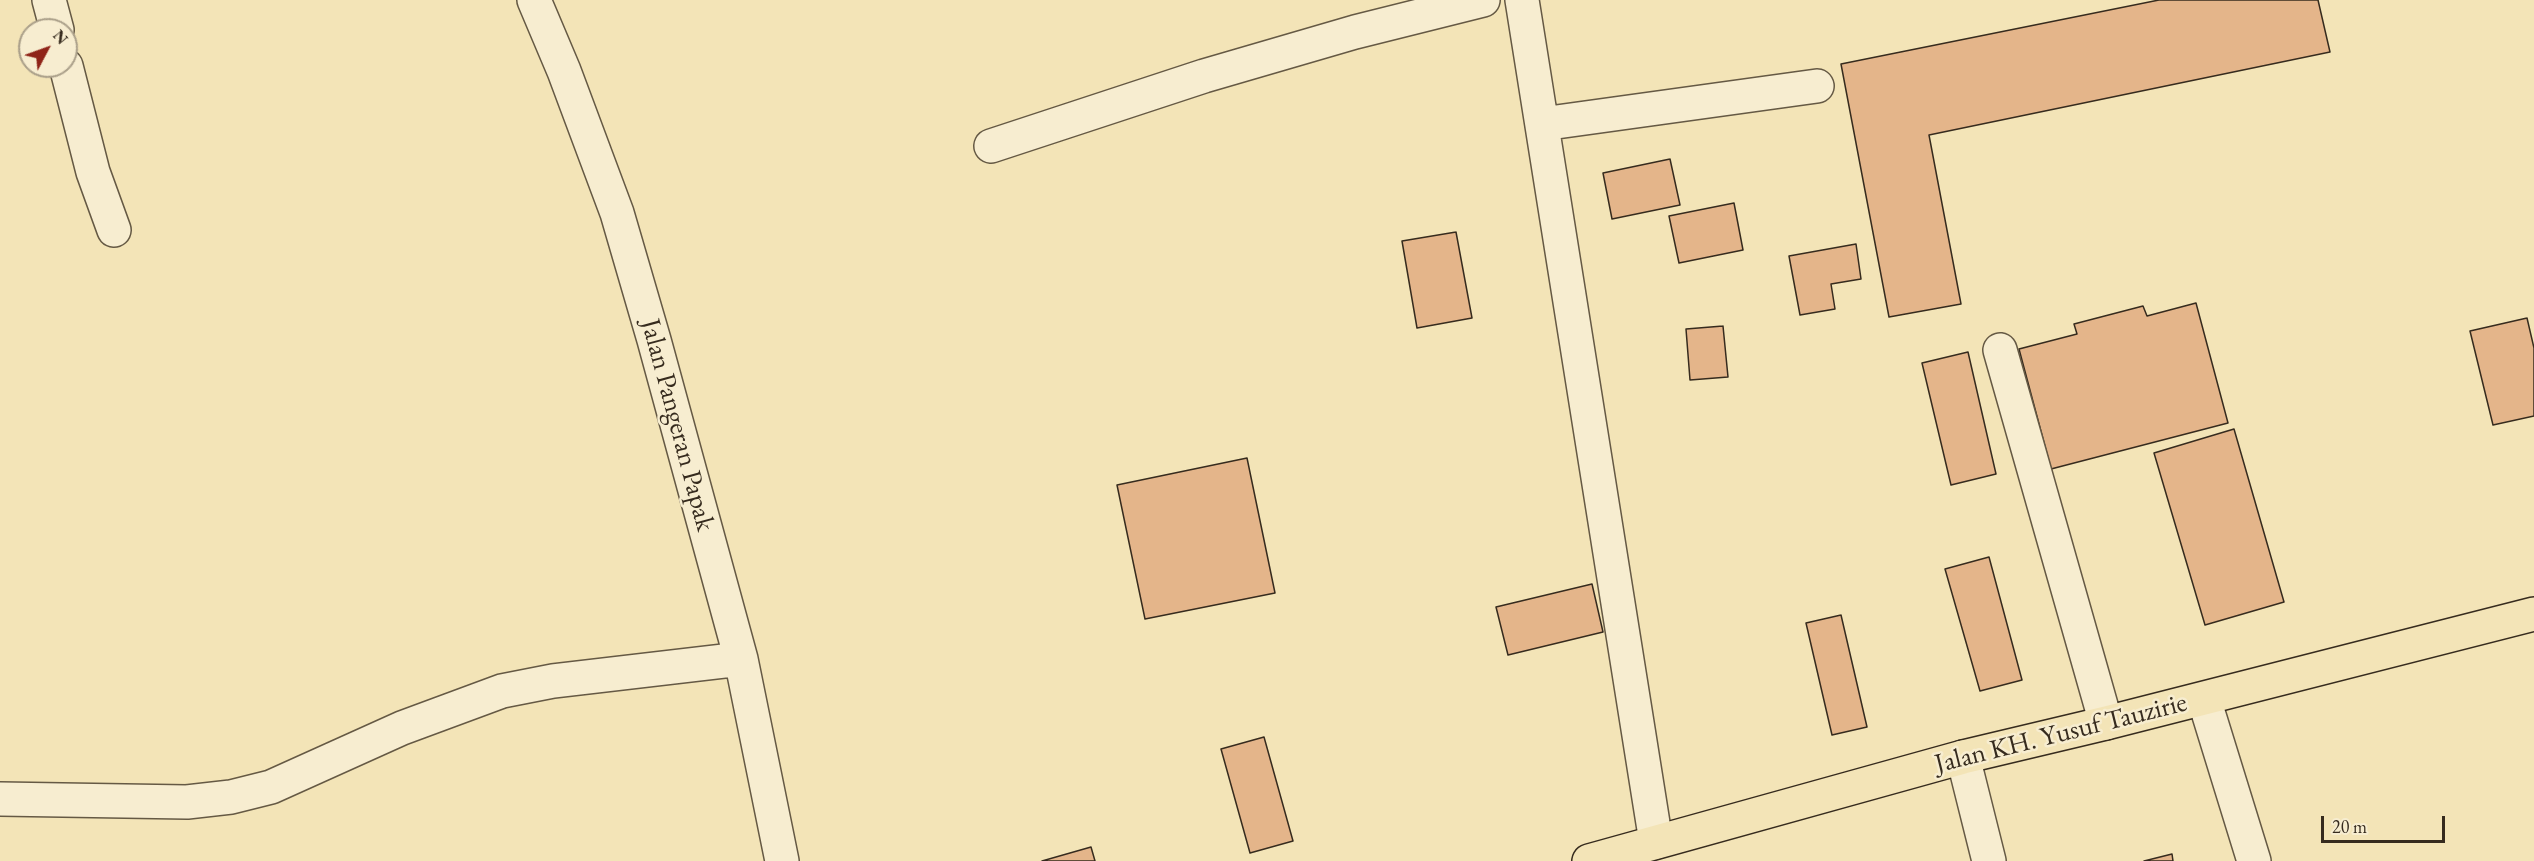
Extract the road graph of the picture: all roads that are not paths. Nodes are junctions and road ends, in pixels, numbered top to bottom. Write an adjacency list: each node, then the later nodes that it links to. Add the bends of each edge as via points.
1 (49, 0): 5 (street)
2 (534, 0): 13 (street, Jalan Pangeran Papak, via 617,213)
3 (1483, 0): 9 (street, via 1204,76)
4 (1522, 0): 8 (street)
5 (54, 18)
6 (69, 78): 10 (street, via 93,172)
7 (1817, 86): 8 (street)
8 (1542, 124): 18 (street)
9 (991, 146)
10 (114, 230)
11 (2000, 350): 15 (street)
12 (2534, 614): 14 (main road, Jalan KH. Yusuf Tauzirie)
13 (741, 659): 17 (street, via 553,681 502,691 402,728 271,787 231,797 187,802); 19 (street, Jalan Pangeran Papak)
14 (2204, 699): 15 (main road, Jalan KH. Yusuf Tauzirie); 22 (street)
15 (2106, 723): 16 (main road, Jalan KH. Yusuf Tauzirie)
16 (1963, 757): 18 (main road, Jalan KH. Yusuf Tauzirie); 21 (street)
17 (0, 799)
18 (1656, 842): 20 (main road, Jalan KH. Yusuf Tauzirie)
19 (782, 861)
20 (1589, 861)
21 (1989, 861)
22 (2254, 861)

